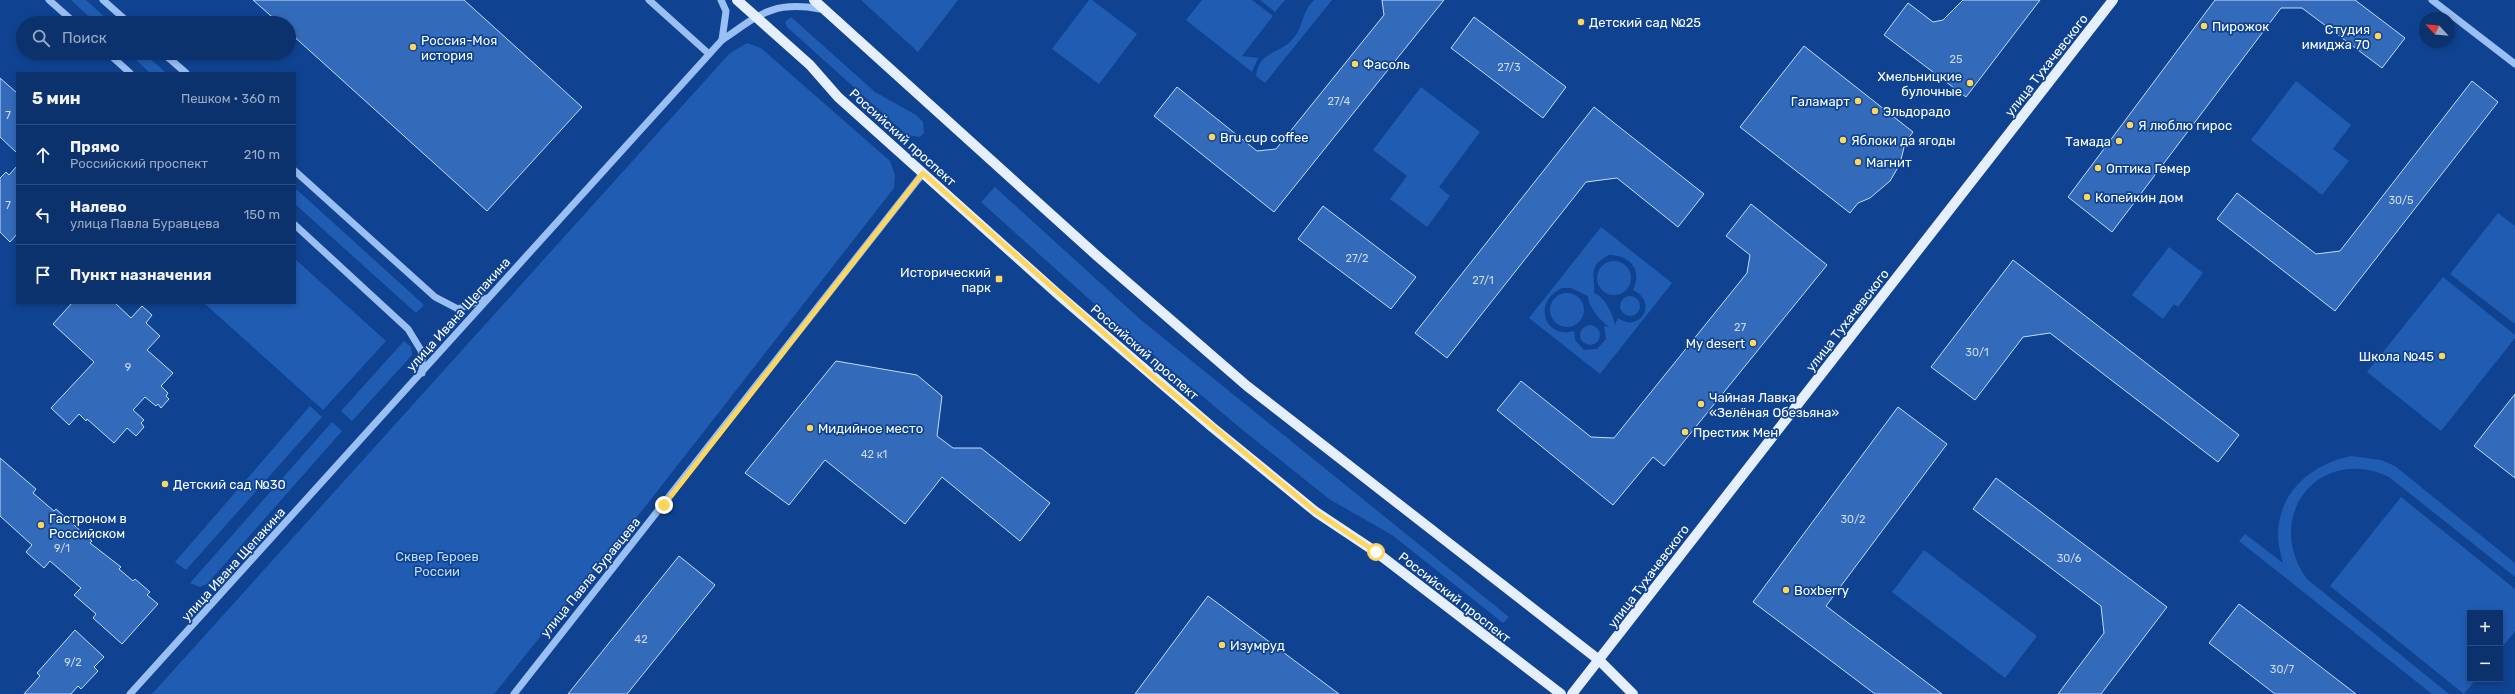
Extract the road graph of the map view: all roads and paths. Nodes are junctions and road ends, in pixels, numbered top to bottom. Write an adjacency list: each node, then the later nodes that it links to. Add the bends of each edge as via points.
1 (49, 0): 11 (street)
2 (103, 0): 12 (street)
3 (649, 0): 14 (street)
4 (721, 0): 13 (street, via 726,11)
5 (737, 0): 10 (main road, Российский проспект)
6 (814, 0): 9 (main road)
7 (2113, 0): 25 (main road, улица Тухачевского)
8 (2432, 0): 17 (street)
9 (828, 12): 10 (street, улица Ивана Щепакина, via 806,2 780,0); 25 (main road, via 1090,250 1246,386)
10 (754, 15): 13 (street, улица Ивана Щепакина, via 742,27); 21 (main road, Российский проспект, via 810,65 838,97)
11 (67, 16)
12 (121, 16)
13 (722, 40): 14 (street, улица Ивана Щепакина)
14 (709, 54): 23 (street, улица Ивана Щепакина)
15 (116, 60): 18 (street)
16 (172, 60): 19 (street)
17 (2515, 64)
18 (129, 72)
19 (185, 72)
20 (296, 171): 23 (street, via 436,297 458,309)
21 (923, 173): 27 (street, улица Павла Буравцева); 28 (main road, Российский проспект, via 1158,381 1310,507 1376,552)
22 (296, 226): 24 (street, via 408,329 422,352)
23 (489, 297): 24 (street, улица Ивана Щепакина)
24 (422, 373): 26 (street, улица Ивана Щепакина)
25 (1599, 660): 29 (main road, улица Тухачевского); 30 (main road)
26 (130, 694)
27 (514, 694)
28 (1561, 694)
29 (1572, 694)
30 (1633, 694)

